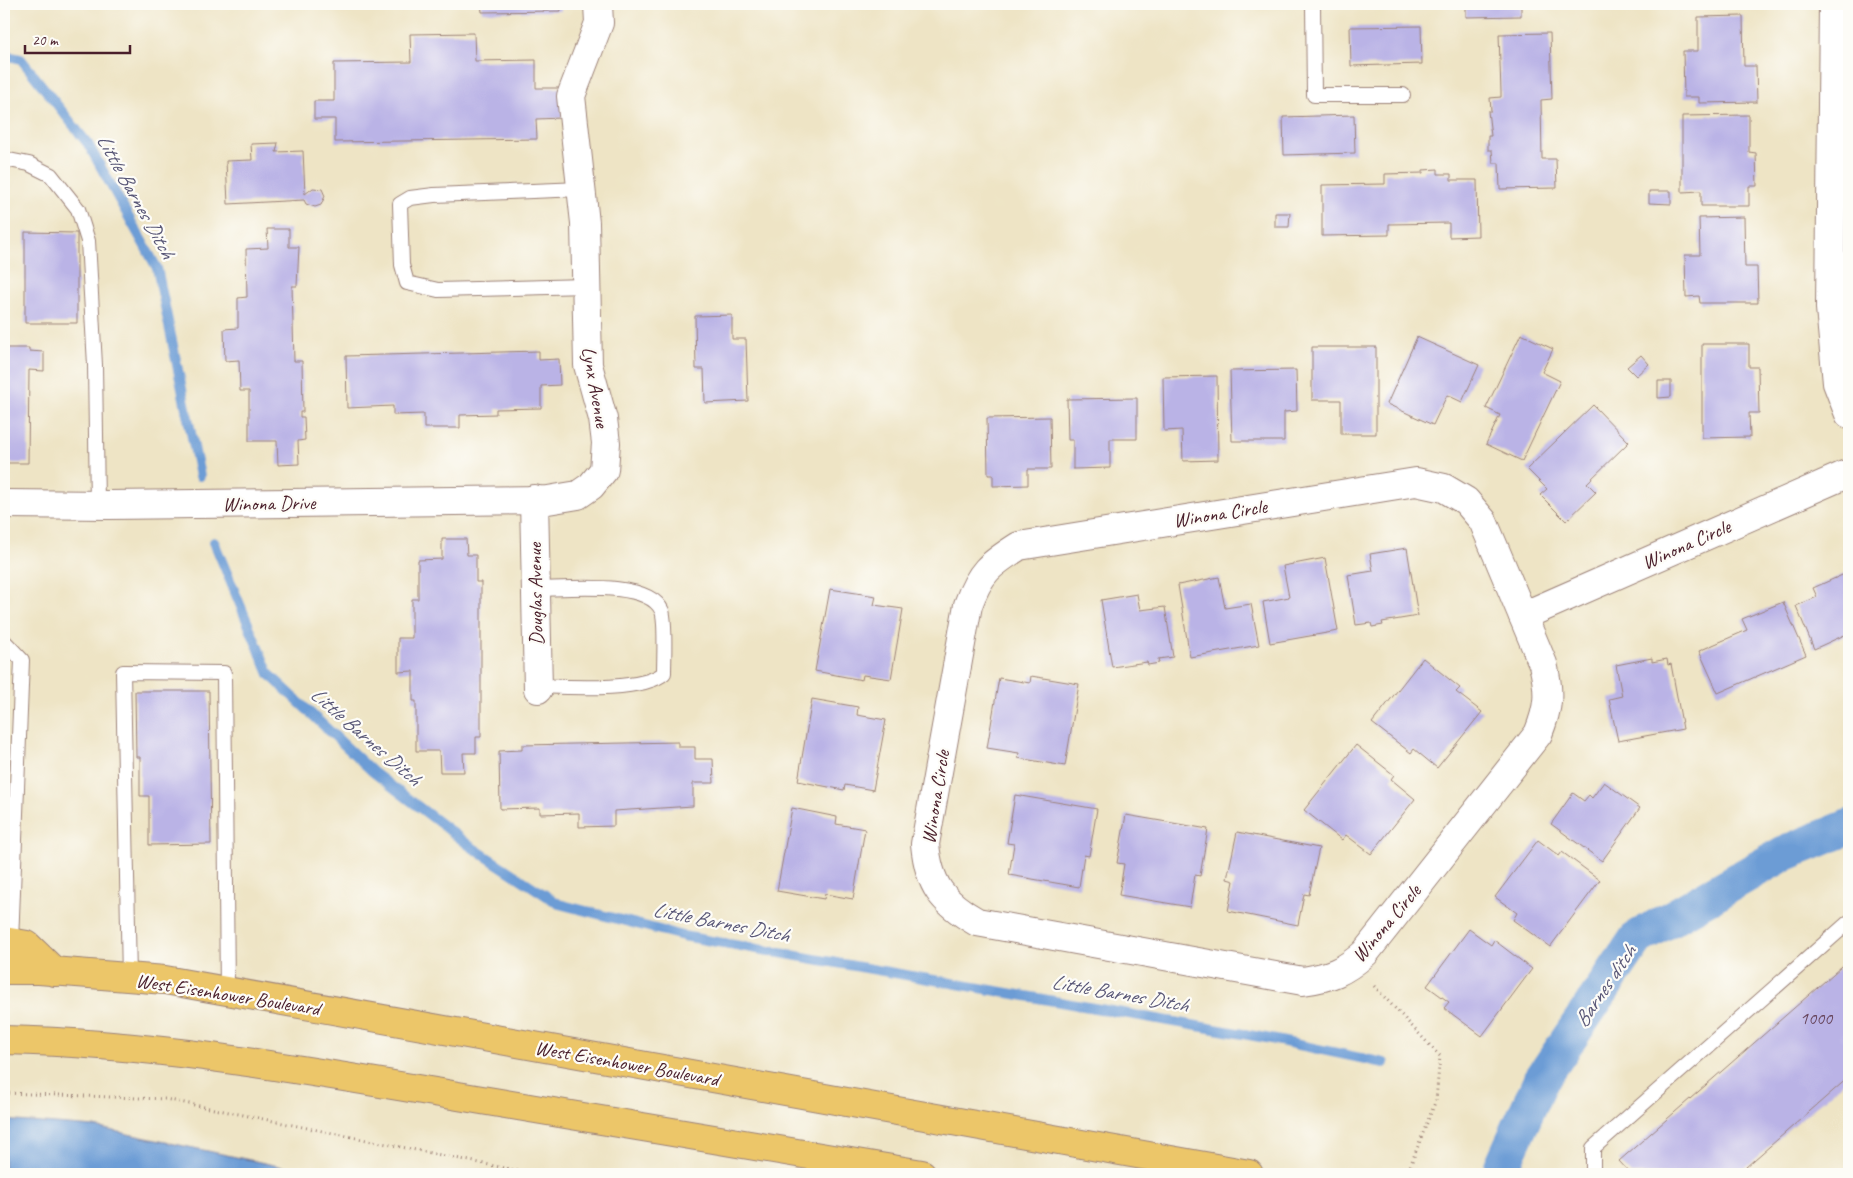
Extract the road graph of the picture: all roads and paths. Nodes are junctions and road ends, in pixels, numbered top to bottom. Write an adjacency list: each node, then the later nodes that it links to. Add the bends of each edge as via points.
1 (598, 4): 6 (street, Lynx Avenue, via 599,22 571,96)
2 (1313, 4): 4 (lane, via 1314,95)
3 (1833, 4): 8 (street, via 1830,308 1837,384)
4 (1404, 95)
5 (4, 159): 12 (lane, via 29,164 51,176 78,209 88,241 95,365)
6 (581, 190): 7 (street, Lynx Avenue); 7 (lane, via 410,198 400,204 402,265 407,283 438,290)
7 (586, 286): 10 (street, Lynx Avenue, via 588,365 603,419 606,443 604,470 591,486 578,495 548,500)
8 (1849, 414)
9 (1849, 473): 14 (street, Winona Circle)
10 (534, 498): 12 (street, Winona Drive); 13 (street, Douglas Avenue)
11 (4, 504): 12 (street, Winona Drive)
12 (97, 505)
13 (535, 588): 16 (street, Douglas Avenue); 16 (lane, via 628,589 655,600 663,612 664,673 656,680 638,684)
14 (1523, 616): 19 (street, Winona Circle, via 1543,664 1549,688 1547,712 1538,734); 19 (street, Winona Circle, via 1483,521 1466,501 1444,488 1416,482 1019,546 992,563 977,582 968,605 925,844 927,865 936,888 954,909 977,922 1303,982 1330,977)
15 (4, 641): 18 (lane, via 22,660)
16 (538, 687)
17 (1849, 922): 30 (lane, via 1593,1148)
18 (7, 942): 21 (highway, via 26,945)
19 (1353, 964): 29 (path, via 1440,1056 1436,1100)
20 (4, 970): 21 (highway, West Eisenhower Boulevard)
21 (54, 972): 22 (highway, West Eisenhower Boulevard)
22 (129, 978): 23 (highway, West Eisenhower Boulevard, via 165,980); 23 (lane, via 122,672 224,673)
23 (227, 992): 28 (highway, West Eisenhower Boulevard)
24 (4, 1040): 27 (highway, via 77,1041 220,1058)
25 (4, 1092): 26 (path, via 165,1100)
26 (534, 1174)
27 (922, 1174)
28 (1249, 1174)
29 (1407, 1174)
30 (1593, 1174)

